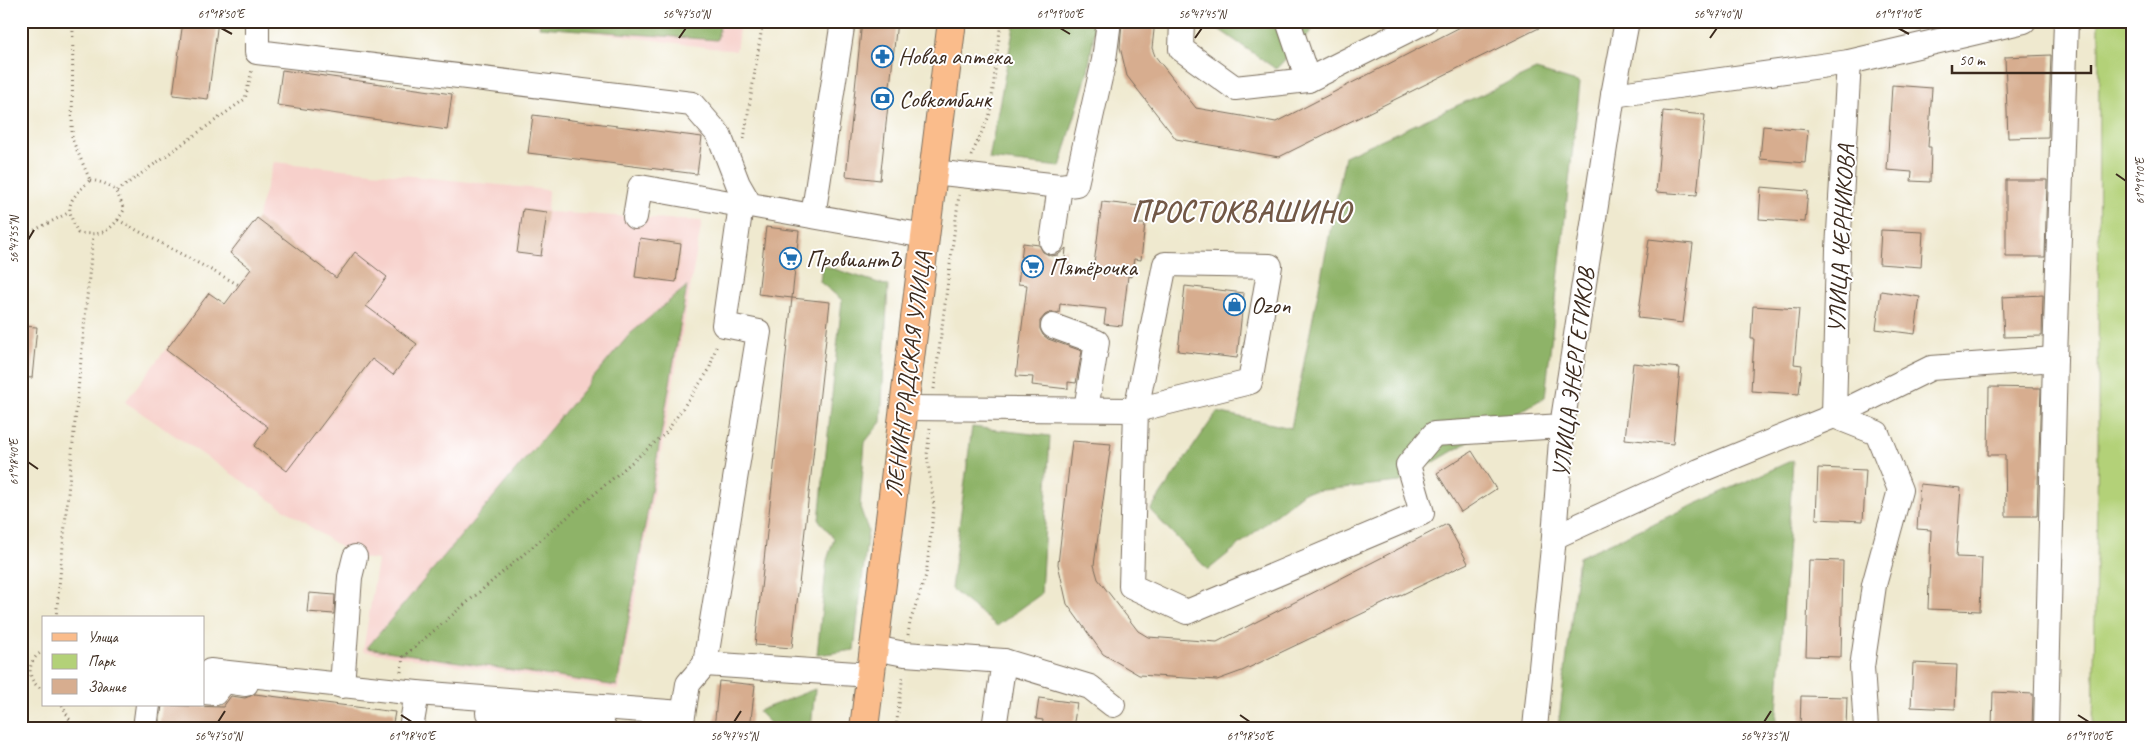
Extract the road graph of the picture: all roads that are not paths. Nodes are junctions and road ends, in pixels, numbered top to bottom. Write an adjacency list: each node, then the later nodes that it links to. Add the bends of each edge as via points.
1 (257, 21): 16 (street, via 256,52 692,104 719,135)
2 (843, 21): 17 (street)
3 (952, 21): 14 (main road, ЛЕНИНГРАДСКАЯ УЛИЦА)
4 (1109, 21): 15 (street, via 1104,60 1076,184)
5 (1182, 21): 12 (street, via 1181,49 1235,88)
6 (1288, 21): 12 (street)
7 (1426, 21): 12 (street)
8 (1627, 21): 13 (street, УЛИЦА ЭНЕРГЕТИКОВ)
9 (2024, 21): 11 (street)
10 (2066, 21): 22 (street)
11 (1849, 62): 13 (street); 26 (street, УЛИЦА ЧЕРНИКОВА, via 1838,249)
12 (1308, 80)
13 (1613, 95): 27 (street, УЛИЦА ЭНЕРГЕТИКОВ)
14 (933, 172): 15 (street); 19 (main road, ЛЕНИНГРАДСКАЯ УЛИЦА)
15 (1060, 186): 20 (street)
16 (746, 205): 17 (street); 18 (street, via 640,187); 32 (street, via 724,325 759,332)
17 (813, 216): 19 (street)
18 (635, 217)
19 (925, 236): 23 (main road, ЛЕНИНГРАДСКАЯ УЛИЦА)
20 (1052, 242)
21 (1053, 326): 24 (street, via 1097,342)
22 (2055, 359): 26 (street, via 1931,368); 47 (street)
23 (904, 408): 24 (street); 30 (main road, ЛЕНИНГРАДСКАЯ УЛИЦА)
24 (1086, 409): 25 (street)
25 (1136, 410): 25 (street, via 1165,264 1270,266 1250,382); 27 (street, via 1131,586 1187,612 1422,513 1408,465 1434,434)
26 (1834, 416): 28 (street, via 1699,471); 46 (street, via 1877,433 1900,490 1874,585 1862,667)
27 (1562, 426): 28 (street, УЛИЦА ЭНЕРГЕТИКОВ)
28 (1554, 537): 45 (street, УЛИЦА ЭНЕРГЕТИКОВ)
29 (355, 557): 35 (street, via 350,577)
30 (874, 648): 31 (street, via 905,654); 33 (main road, ЛЕНИНГРАДСКАЯ УЛИЦА)
31 (1004, 661): 37 (street, via 1090,687); 44 (street)
32 (705, 664): 33 (street); 39 (street, via 688,684)
33 (871, 675): 43 (main road, ЛЕНИНГРАДСКАЯ УЛИЦА)
34 (207, 681): 35 (street); 36 (street, via 215,693 225,681)
35 (342, 686): 36 (street)
36 (410, 696): 39 (street); 41 (street); 42 (street)
37 (1113, 705)
38 (148, 706): 40 (street)
39 (682, 721)
40 (145, 728)
41 (411, 728)
42 (604, 728)
43 (864, 728)
44 (994, 728)
45 (1535, 728)
46 (1866, 728)
47 (2046, 728)

